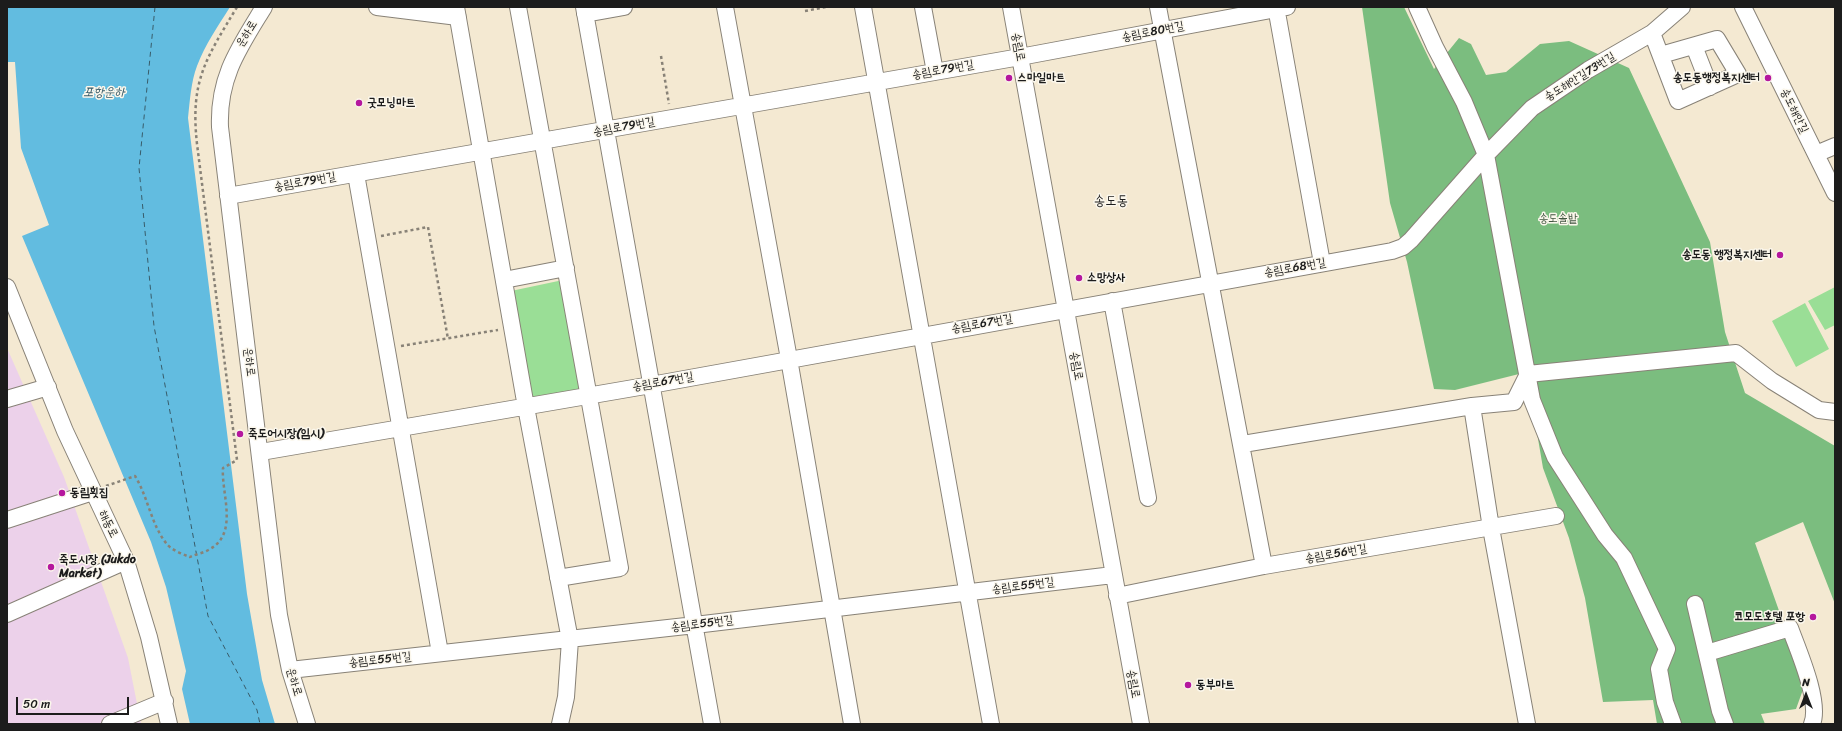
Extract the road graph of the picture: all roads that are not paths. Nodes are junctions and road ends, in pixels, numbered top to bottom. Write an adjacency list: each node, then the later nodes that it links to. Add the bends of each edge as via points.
1 (264, 7): 33 (street, 운하로, via 234,56 222,92 219,109 220,127)
2 (377, 7): 15 (street)
3 (518, 7): 26 (street)
4 (624, 7): 14 (street)
5 (725, 7): 24 (street)
6 (863, 7): 22 (street)
7 (923, 7): 21 (street)
8 (1011, 7): 20 (street, 송림로)
9 (1158, 7): 16 (street)
10 (1417, 7): 30 (street, via 1464,102)
11 (1682, 7): 17 (street, 송도해안길73번길)
12 (1743, 7): 29 (street, 송도해안길)
13 (1280, 8): 16 (street, 송림로80번길); 34 (street)
14 (585, 10): 25 (street)
15 (457, 12): 28 (street)
16 (1162, 30): 20 (street, 송림로80번길); 37 (street)
17 (1652, 33): 19 (street); 30 (street, 송도해안길73번길, via 1551,93 1532,108)
18 (1694, 46): 19 (street); 23 (street); 23 (street, via 1717,39 1738,74)
19 (1661, 55): 23 (street, via 1678,101)
20 (1020, 57): 21 (street, 송림로79번길); 40 (street, 송림로)
21 (936, 72): 22 (street, 송림로79번길)
22 (876, 82): 24 (street, 송림로79번길); 41 (street)
23 (1710, 87)
24 (742, 105): 25 (street, 송림로79번길); 42 (street)
25 (606, 131): 26 (street, 송림로79번길); 44 (street)
26 (542, 141): 28 (street, 송림로79번길); 35 (street)
27 (1835, 146): 29 (street)
28 (482, 152): 31 (street, 송림로79번길); 36 (street)
29 (1816, 154): 32 (street, 송도해안길)
30 (1486, 155): 34 (street, 송림로68번길, via 1403,247); 43 (street)
31 (356, 174): 33 (street, 송림로79번길); 51 (street)
32 (1835, 193)
33 (228, 196): 53 (street, 운하로)
34 (1322, 263): 37 (street, 송림로68번길)
35 (566, 268): 36 (street); 46 (street)
36 (504, 280): 49 (street)
37 (1211, 283): 39 (street, 송림로68번길); 52 (street)
38 (7, 287): 45 (street, 해동로)
39 (1112, 301): 40 (street, 송림로68번길); 55 (street)
40 (1066, 309): 41 (street, 송림로67번길); 61 (street, 송림로)
41 (922, 335): 42 (street, 송림로67번길); 63 (street)
42 (790, 358): 44 (street, 송림로67번길); 66 (street)
43 (1528, 374): 48 (street, via 1514,402); 50 (street, via 1736,353 1772,381 1819,410); 83 (street, via 1532,400 1555,457 1605,535 1624,558 1667,649 1659,669 1665,702)
44 (651, 385): 46 (street, 송림로67번길); 68 (street)
45 (48, 387): 47 (street); 54 (street, 해동로)
46 (588, 395): 49 (street, 송림로67번길); 62 (street, via 620,568)
47 (7, 399)
48 (1472, 406): 52 (street); 58 (street)
49 (526, 407): 51 (street, 송림로67번길); 62 (street)
50 (1835, 412)
51 (400, 428): 53 (street, 송림로67번길); 70 (street)
52 (1243, 444): 60 (street)
53 (261, 452): 72 (street, 운하로, via 275,588)
54 (93, 492): 57 (street); 59 (street, 해동로)
55 (1148, 498)
56 (1556, 516): 58 (street, 송림로56번길)
57 (7, 520)
58 (1491, 528): 60 (street, 송림로56번길); 82 (street)
59 (126, 560): 67 (street); 73 (street, 해동로)
60 (1264, 566): 64 (street, 송림로56번길)
61 (1113, 575): 63 (street, 송림로55번길); 64 (street, 송림로)
62 (558, 578): 69 (street)
63 (967, 592): 66 (street, 송림로55번길); 80 (street)
64 (1117, 596): 81 (street, 송림로)
65 (1695, 604): 71 (street)
66 (833, 609): 68 (street, 송림로55번길); 79 (street)
67 (7, 614)
68 (695, 625): 69 (street, 송림로55번길); 78 (street)
69 (570, 640): 70 (street, 송림로55번길); 77 (street, via 566,697)
70 (440, 653): 72 (street, 송림로55번길)
71 (1707, 653): 84 (street); 85 (street, via 1790,628 1809,682 1813,709)
72 (290, 670): 76 (street, 운하로)
73 (165, 701): 74 (street); 75 (street, 해동로)
74 (110, 724)
75 (169, 724)
76 (307, 724)
77 (560, 724)
78 (712, 724)
79 (852, 724)
80 (991, 724)
81 (1141, 724)
82 (1527, 724)
83 (1673, 724)
84 (1725, 724)
85 (1812, 724)

